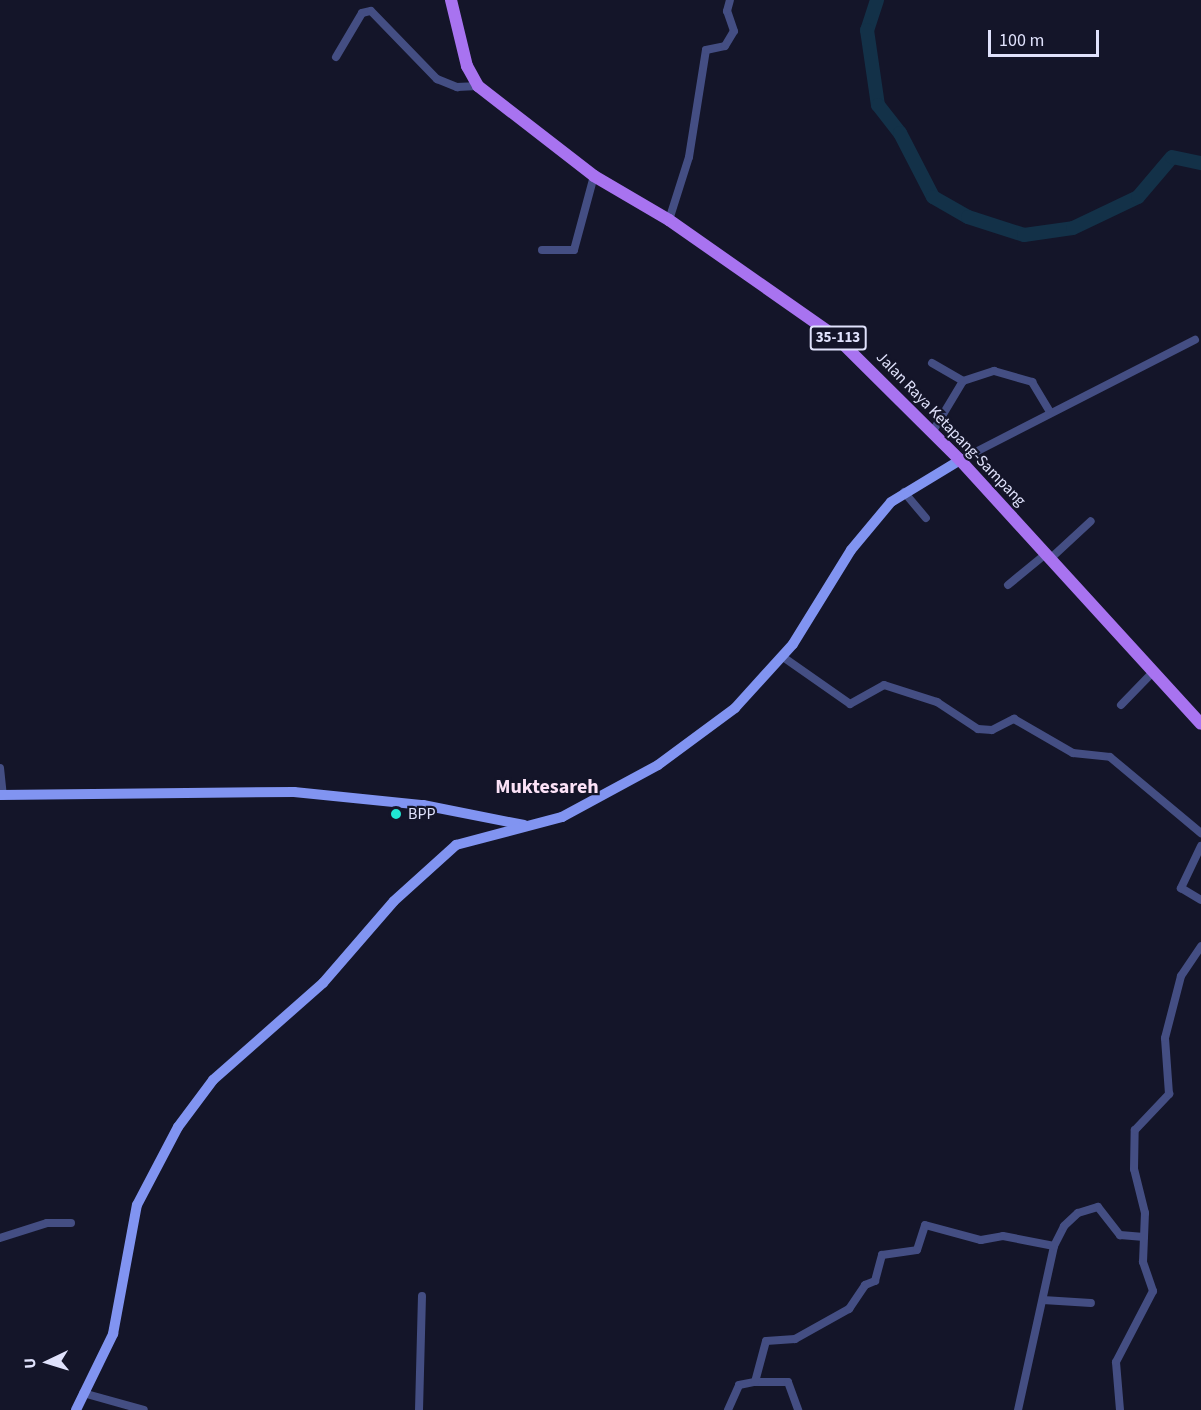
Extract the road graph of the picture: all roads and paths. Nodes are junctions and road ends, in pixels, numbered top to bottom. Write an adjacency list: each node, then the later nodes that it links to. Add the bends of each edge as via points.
1 (452, 0): 4 (main road, Jalan Raya Ketapang-Sampang / 35-113, via 467,66)
2 (730, 0): 6 (street, via 727,11 734,31 725,46 706,50 689,157)
3 (336, 57): 4 (street, via 362,13 371,11 437,79 457,87)
4 (478, 86): 5 (main road, Jalan Raya Ketapang-Sampang / 35-113)
5 (594, 176): 6 (main road, Jalan Raya Ketapang-Sampang / 35-113); 7 (street, via 574,250)
6 (669, 220): 12 (main road, Jalan Raya Ketapang-Sampang / 35-113, via 836,337)
7 (542, 250)
8 (1195, 340): 11 (street)
9 (932, 363): 10 (street)
10 (963, 381): 11 (street, via 994,371 1016,374 1041,391); 12 (street)
11 (1050, 412): 13 (street)
12 (933, 431): 13 (main road, Jalan Raya Ketapang-Sampang / 35-113)
13 (960, 460): 14 (main road); 17 (main road, Jalan Raya Ketapang-Sampang / 35-113)
14 (904, 492): 15 (street); 19 (main road, via 865,531)
15 (926, 518)
16 (1091, 522): 17 (street)
17 (1049, 556): 18 (street); 20 (main road, Jalan Raya Ketapang-Sampang / 35-113)
18 (1008, 585)
19 (783, 657): 25 (main road, via 735,708 658,765 562,817); 26 (street, via 850,704 884,685 937,702 978,729 992,730 1014,719 1075,754 1094,751 1110,757)
20 (1153, 672): 21 (street); 22 (main road, Jalan Raya Ketapang-Sampang / 35-113)
21 (1121, 705)
22 (1201, 724)
23 (0, 768): 24 (street)
24 (1, 795): 25 (main road, via 294,792 412,803)
25 (524, 825): 38 (main road, via 456,845 394,901 323,983 240,1052 187,1112 137,1205 113,1334)
26 (1201, 833)
27 (1201, 846): 28 (street, via 1181,889)
28 (1201, 900)
29 (1201, 946): 31 (street, via 1181,976 1166,1038 1168,1094 1135,1130 1134,1169 1145,1204)
30 (72, 1223): 32 (street, via 34,1226)
31 (1144, 1237): 33 (street, via 1120,1235 1107,1213 1094,1207 1069,1220); 45 (street, via 1143,1262 1153,1291 1116,1362)
32 (0, 1238)
33 (1054, 1246): 35 (street); 37 (street, via 1000,1236 981,1240 925,1225 917,1250 881,1255 875,1281 865,1285 849,1309 795,1339 765,1341)
34 (422, 1296): 41 (street)
35 (1043, 1300): 36 (street); 44 (street)
36 (1090, 1303)
37 (755, 1382): 42 (street, via 739,1385); 43 (street, via 788,1382)
38 (82, 1393): 39 (main road); 40 (street)
39 (76, 1410)
40 (144, 1410)
41 (419, 1410)
42 (728, 1410)
43 (798, 1410)
44 (1018, 1410)
45 (1120, 1410)

